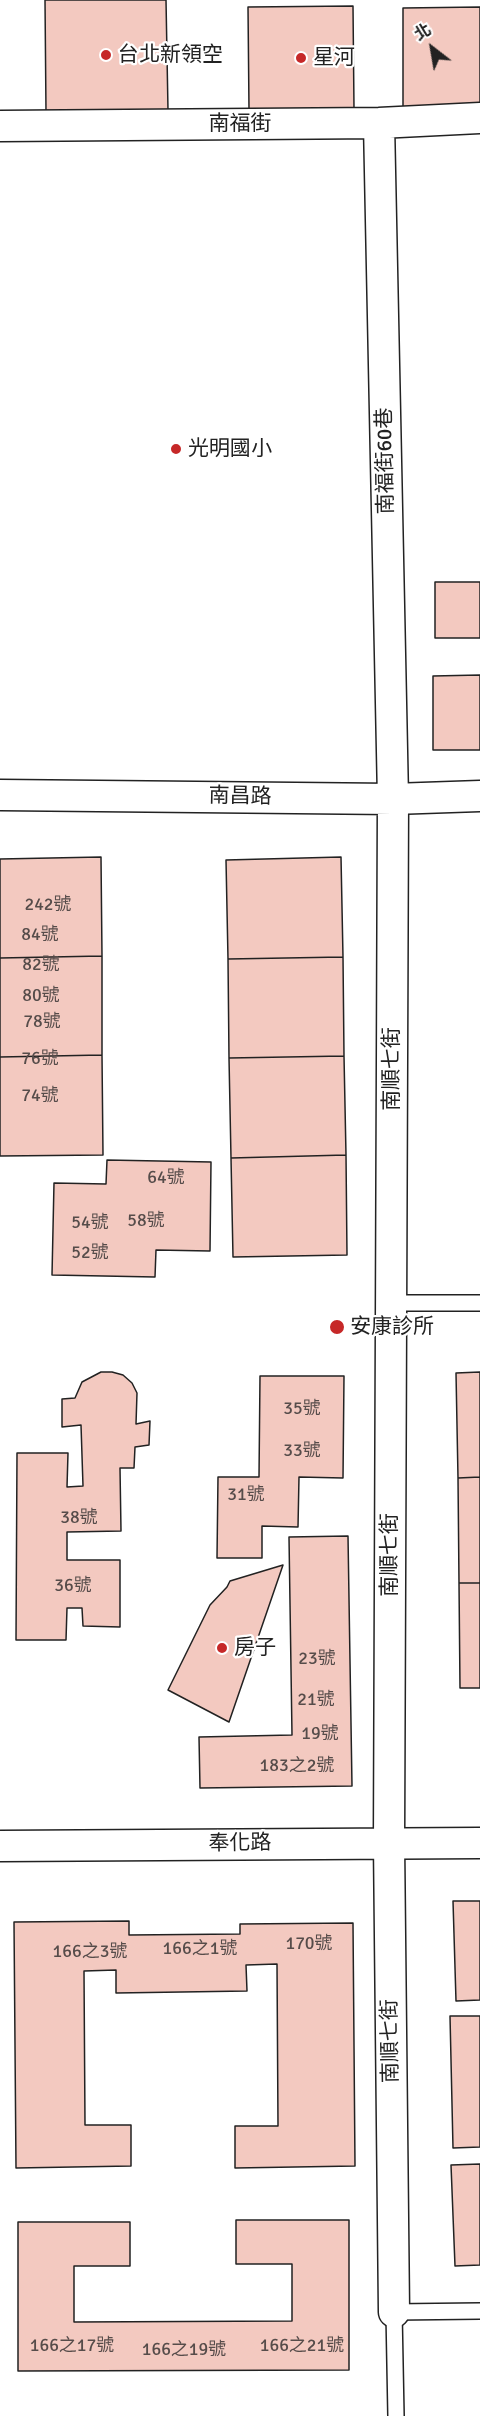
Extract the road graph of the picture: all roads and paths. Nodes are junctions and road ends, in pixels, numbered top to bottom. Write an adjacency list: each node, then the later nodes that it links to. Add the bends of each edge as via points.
1 (480, 118): 2 (street, 南福街)
2 (379, 123): 3 (street, 南福街); 6 (street, 南福街60巷)
3 (0, 126)
4 (0, 795): 6 (street, 南昌路)
5 (480, 796): 6 (street, 南昌路)
6 (393, 799): 7 (street, 南順七街)
7 (391, 1303): 8 (lane); 9 (street, 南順七街)
8 (480, 1304)
9 (389, 1842): 10 (street, 奉化路); 11 (street, 奉化路); 13 (street, 南順七街)
10 (480, 1843)
11 (0, 1846)
12 (480, 2311): 13 (lane)
13 (394, 2312): 14 (lane)
14 (396, 2416)

